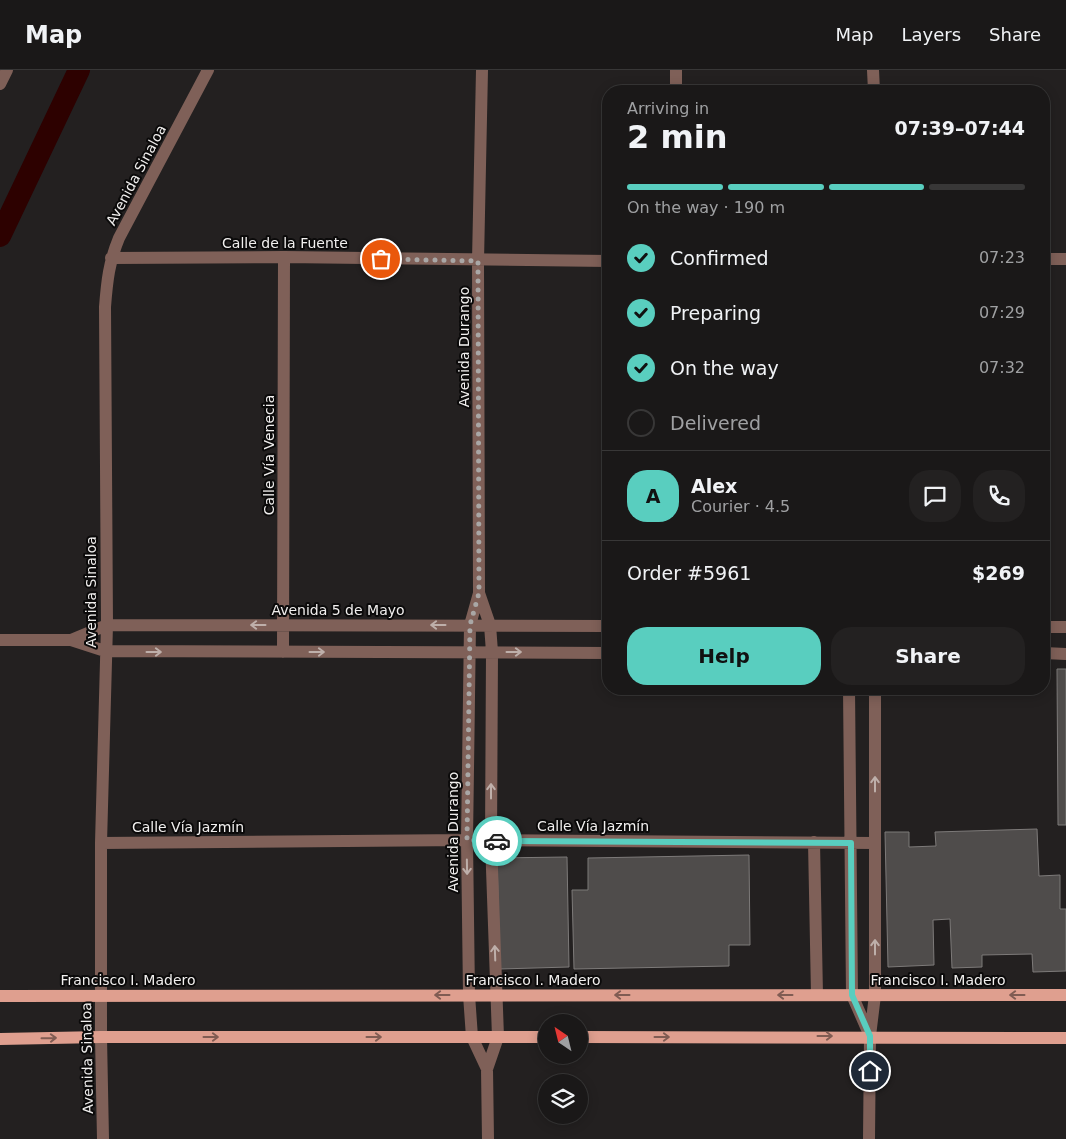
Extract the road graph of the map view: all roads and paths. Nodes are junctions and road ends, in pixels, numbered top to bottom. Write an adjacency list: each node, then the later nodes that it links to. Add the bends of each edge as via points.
1 (7, 70): 6 (street)
2 (208, 70): 10 (street, Avenida Sinaloa)
3 (482, 70): 13 (street, Avenida Durango)
4 (676, 70): 7 (street)
5 (874, 70): 8 (street)
6 (0, 84)
7 (676, 85)
8 (874, 85)
9 (284, 257): 10 (street, Calle de la Fuente); 13 (street, Calle de la Fuente); 17 (street, Calle Vía Venecia)
10 (111, 258): 16 (street, Avenida Sinaloa, via 105,307)
11 (1050, 259): 12 (street)
12 (1066, 259)
13 (478, 261): 14 (street, Calle de la Fuente); 15 (street, Avenida Durango)
14 (602, 261)
15 (479, 593): 18 (street, Avenida Durango); 19 (street, Avenida Durango)
16 (107, 624): 17 (street, Avenida 5 de Mayo, one-way to 16); 24 (street, Avenida 5 de Mayo); 25 (street, Avenida Sinaloa)
17 (284, 625): 18 (street, Avenida 5 de Mayo, one-way to 17); 26 (street, Calle Vía Venecia)
18 (470, 625): 19 (street, Avenida 5 de Mayo); 27 (street, Avenida Durango)
19 (490, 625): 20 (street, Avenida 5 de Mayo); 28 (street, Avenida Durango)
20 (602, 626)
21 (1050, 627): 22 (street)
22 (1066, 627)
23 (0, 640): 24 (street, Avenida 5 de Mayo)
24 (71, 640): 25 (street, Avenida 5 de Mayo)
25 (105, 652): 26 (street, Avenida 5 de Mayo, one-way to 26); 37 (street, Avenida Sinaloa)
26 (283, 652): 27 (street, Avenida 5 de Mayo, one-way to 27)
27 (469, 652): 28 (street, Avenida 5 de Mayo); 34 (street, Avenida Durango)
28 (492, 652): 29 (street, Avenida 5 de Mayo, one-way to 29); 35 (street, Avenida Durango, one-way to 28)
29 (602, 653)
30 (1050, 654): 31 (street)
31 (1066, 654)
32 (849, 695): 38 (street)
33 (875, 695): 39 (street, one-way to 33)
34 (467, 840): 35 (street, Calle Vía Jazmín); 37 (street, Calle Vía Jazmín); 41 (street, Avenida Durango, one-way to 41)
35 (491, 841): 36 (street, Calle Vía Jazmín); 42 (street, Avenida Durango, one-way to 35)
36 (814, 842): 38 (street, Calle Vía Jazmín); 43 (street)
37 (101, 843): 40 (street, Avenida Sinaloa)
38 (851, 843): 39 (street, Calle Vía Jazmín); 44 (street)
39 (875, 843): 45 (street, one-way to 39)
40 (101, 995): 41 (main road, Francisco I. Madero, one-way to 40); 47 (main road, Francisco I. Madero); 49 (street, Avenida Sinaloa)
41 (469, 995): 42 (main road, Francisco I. Madero); 53 (street, Avenida Durango)
42 (496, 995): 43 (main road, Francisco I. Madero, one-way to 42); 50 (street, Avenida Durango)
43 (816, 995): 44 (main road, Francisco I. Madero)
44 (852, 995): 45 (main road, Francisco I. Madero); 48 (street)
45 (876, 995): 46 (main road, Francisco I. Madero, one-way to 45); 48 (street)
46 (1066, 995)
47 (0, 996)
48 (870, 1036): 52 (main road, one-way to 48); 54 (main road); 59 (street)
49 (101, 1037): 53 (main road, one-way to 53); 55 (main road, one-way to 49); 57 (street, Avenida Sinaloa)
50 (498, 1037): 51 (main road); 53 (main road); 56 (street, Avenida Durango)
51 (538, 1037)
52 (588, 1037)
53 (472, 1038): 56 (street, Avenida Durango)
54 (1066, 1038)
55 (0, 1039)
56 (487, 1070): 58 (street, Avenida Durango)
57 (103, 1139)
58 (488, 1139)
59 (869, 1139)

